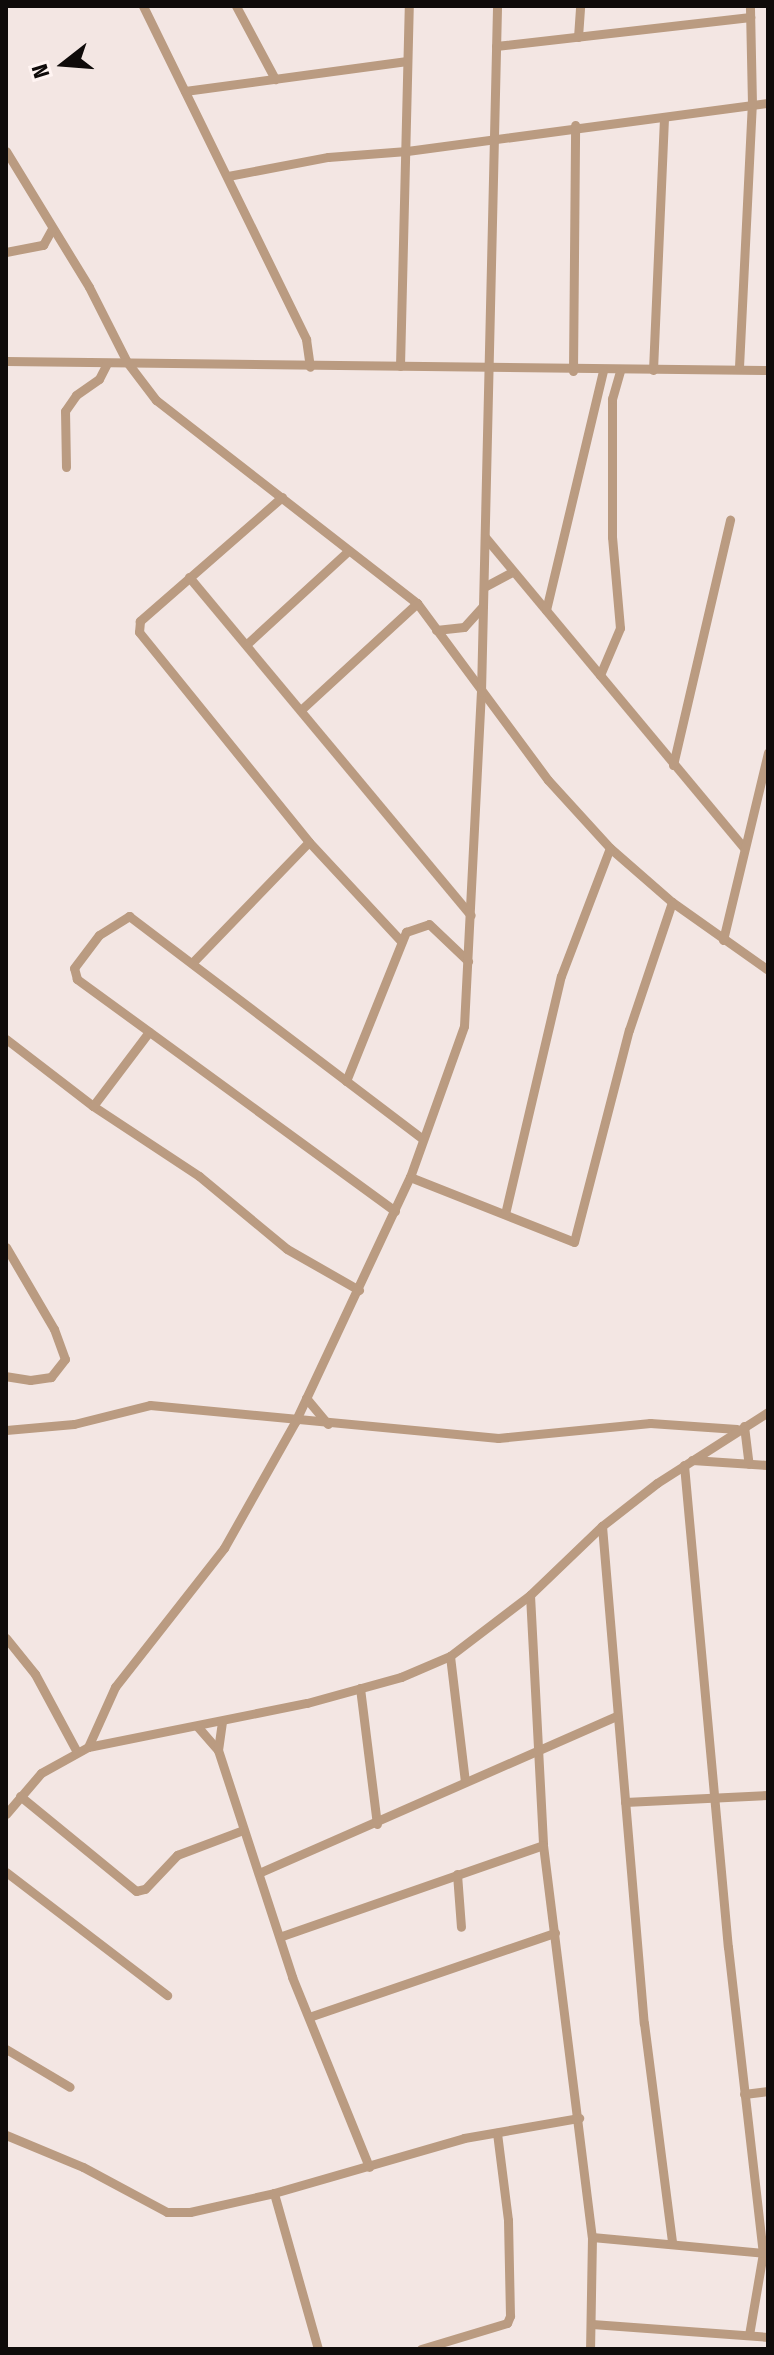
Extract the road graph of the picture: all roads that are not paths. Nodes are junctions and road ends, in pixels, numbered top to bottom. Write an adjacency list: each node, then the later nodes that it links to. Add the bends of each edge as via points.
1 (143, 6): 11 (street)
2 (237, 6): 10 (street)
3 (409, 6): 9 (street)
4 (497, 6): 8 (street)
5 (580, 6): 7 (street)
6 (750, 11): 7 (street); 13 (street)
7 (578, 37): 8 (street)
8 (496, 46): 16 (street)
9 (407, 61): 10 (street); 18 (street)
10 (275, 79): 11 (street)
11 (185, 91): 19 (street)
12 (768, 103): 13 (street)
13 (752, 104): 14 (street); 28 (street)
14 (664, 119): 15 (street); 29 (street)
15 (575, 125): 16 (street); 31 (street)
16 (493, 139): 18 (street); 25 (street)
17 (6, 151): 20 (street)
18 (407, 151): 19 (street, via 328,157); 26 (street)
19 (228, 176): 27 (street, via 306,339)
20 (52, 229): 21 (street, via 43,245); 23 (street)
21 (6, 252)
22 (6, 361): 24 (street)
23 (127, 362): 24 (street); 27 (street); 35 (street, via 164,408)
24 (107, 363): 34 (street, via 99,379 76,395 65,411)
25 (487, 363): 26 (street); 31 (street); 37 (street)
26 (400, 366): 27 (street)
27 (310, 367)
28 (739, 367): 29 (street); 30 (street)
29 (653, 370): 33 (street)
30 (768, 370)
31 (573, 371): 32 (street)
32 (603, 371): 33 (street); 44 (street)
33 (620, 371): 47 (street, via 612,399 620,628)
34 (66, 467)
35 (282, 497): 38 (street); 40 (street)
36 (730, 520): 51 (street)
37 (485, 537): 39 (street); 41 (street)
38 (348, 551): 42 (street); 46 (street)
39 (512, 572): 41 (street); 44 (street)
40 (189, 577): 46 (street); 52 (street, via 140,621 141,638)
41 (484, 587): 43 (street)
42 (417, 603): 45 (street); 49 (street)
43 (483, 606): 45 (street, via 464,627); 48 (street)
44 (546, 610): 47 (street)
45 (436, 630): 48 (street)
46 (248, 643): 49 (street)
47 (600, 675): 51 (street)
48 (481, 692): 53 (street, via 548,780); 56 (street)
49 (303, 708): 56 (street)
50 (768, 752): 54 (street)
51 (673, 765): 54 (street)
52 (309, 842): 58 (street); 60 (street)
53 (610, 848): 55 (street); 69 (street, via 561,976)
54 (744, 848): 57 (street)
55 (672, 902): 57 (street); 69 (street, via 629,1030 574,1242)
56 (471, 915): 59 (street)
57 (723, 940): 61 (street)
58 (401, 941): 59 (street, via 415,925 429,924); 64 (street)
59 (468, 961): 66 (street, via 464,1026)
60 (192, 963): 62 (street, via 125,916 99,935 74,968 77,979); 64 (street)
61 (768, 970)
62 (149, 1032): 65 (street); 68 (street)
63 (6, 1039): 65 (street)
64 (346, 1081): 66 (street)
65 (93, 1106): 71 (street, via 199,1176 287,1249)
66 (422, 1138): 67 (street)
67 (410, 1177): 68 (street); 69 (street)
68 (395, 1211): 71 (street)
69 (505, 1214)
70 (6, 1247): 72 (street, via 54,1329 65,1359 51,1377)
71 (359, 1290): 73 (street)
72 (6, 1376)
73 (306, 1398): 75 (street); 76 (street)
74 (768, 1412): 77 (street)
75 (295, 1422): 76 (street); 78 (street, via 150,1405 74,1424); 90 (street, via 224,1548 115,1687)
76 (328, 1424): 77 (street, via 498,1438 650,1423)
77 (742, 1428): 79 (street); 80 (street)
78 (6, 1430)
79 (688, 1463): 80 (street); 82 (street); 97 (street)
80 (749, 1464): 81 (street)
81 (768, 1465)
82 (602, 1526): 83 (street); 87 (street)
83 (530, 1595): 85 (street); 93 (street)
84 (6, 1638): 92 (street, via 35,1674)
85 (450, 1656): 86 (street); 94 (street)
86 (360, 1688): 88 (street); 100 (street)
87 (617, 1716): 93 (street); 98 (street)
88 (222, 1722): 89 (street); 91 (street)
89 (197, 1726): 90 (street); 91 (street)
90 (88, 1747): 92 (street)
91 (218, 1750): 101 (street)
92 (77, 1752): 96 (street, via 41,1773)
93 (537, 1753): 94 (street); 102 (street)
94 (465, 1781): 100 (street)
95 (768, 1795): 97 (street)
96 (20, 1796): 99 (street); 101 (street, via 136,1891 145,1889 177,1855)
97 (716, 1800): 98 (street); 114 (street)
98 (625, 1802): 121 (street, via 644,2023)
99 (6, 1814)
100 (377, 1824): 104 (street)
101 (243, 1830): 104 (street)
102 (543, 1845): 105 (street); 107 (street)
103 (6, 1872): 109 (street)
104 (261, 1872): 108 (street)
105 (457, 1874): 106 (street); 108 (street)
106 (461, 1927)
107 (555, 1933): 110 (street); 115 (street)
108 (282, 1936): 110 (street)
109 (167, 1995)
110 (309, 2017): 118 (street)
111 (6, 2049): 112 (street)
112 (70, 2087)
113 (768, 2091): 114 (street)
114 (744, 2094): 122 (street)
115 (579, 2118): 116 (street); 120 (street)
116 (497, 2133): 118 (street); 127 (street, via 508,2220 510,2316 507,2323)
117 (6, 2135): 119 (street, via 83,2167 167,2212 190,2212)
118 (369, 2167): 119 (street)
119 (274, 2193): 126 (street)
120 (592, 2237): 121 (street); 123 (street)
121 (672, 2243): 122 (street)
122 (763, 2253): 124 (street)
123 (592, 2324): 124 (street); 128 (street)
124 (749, 2335): 125 (street)
125 (768, 2337)
126 (318, 2349)
127 (421, 2349)
128 (590, 2349)

